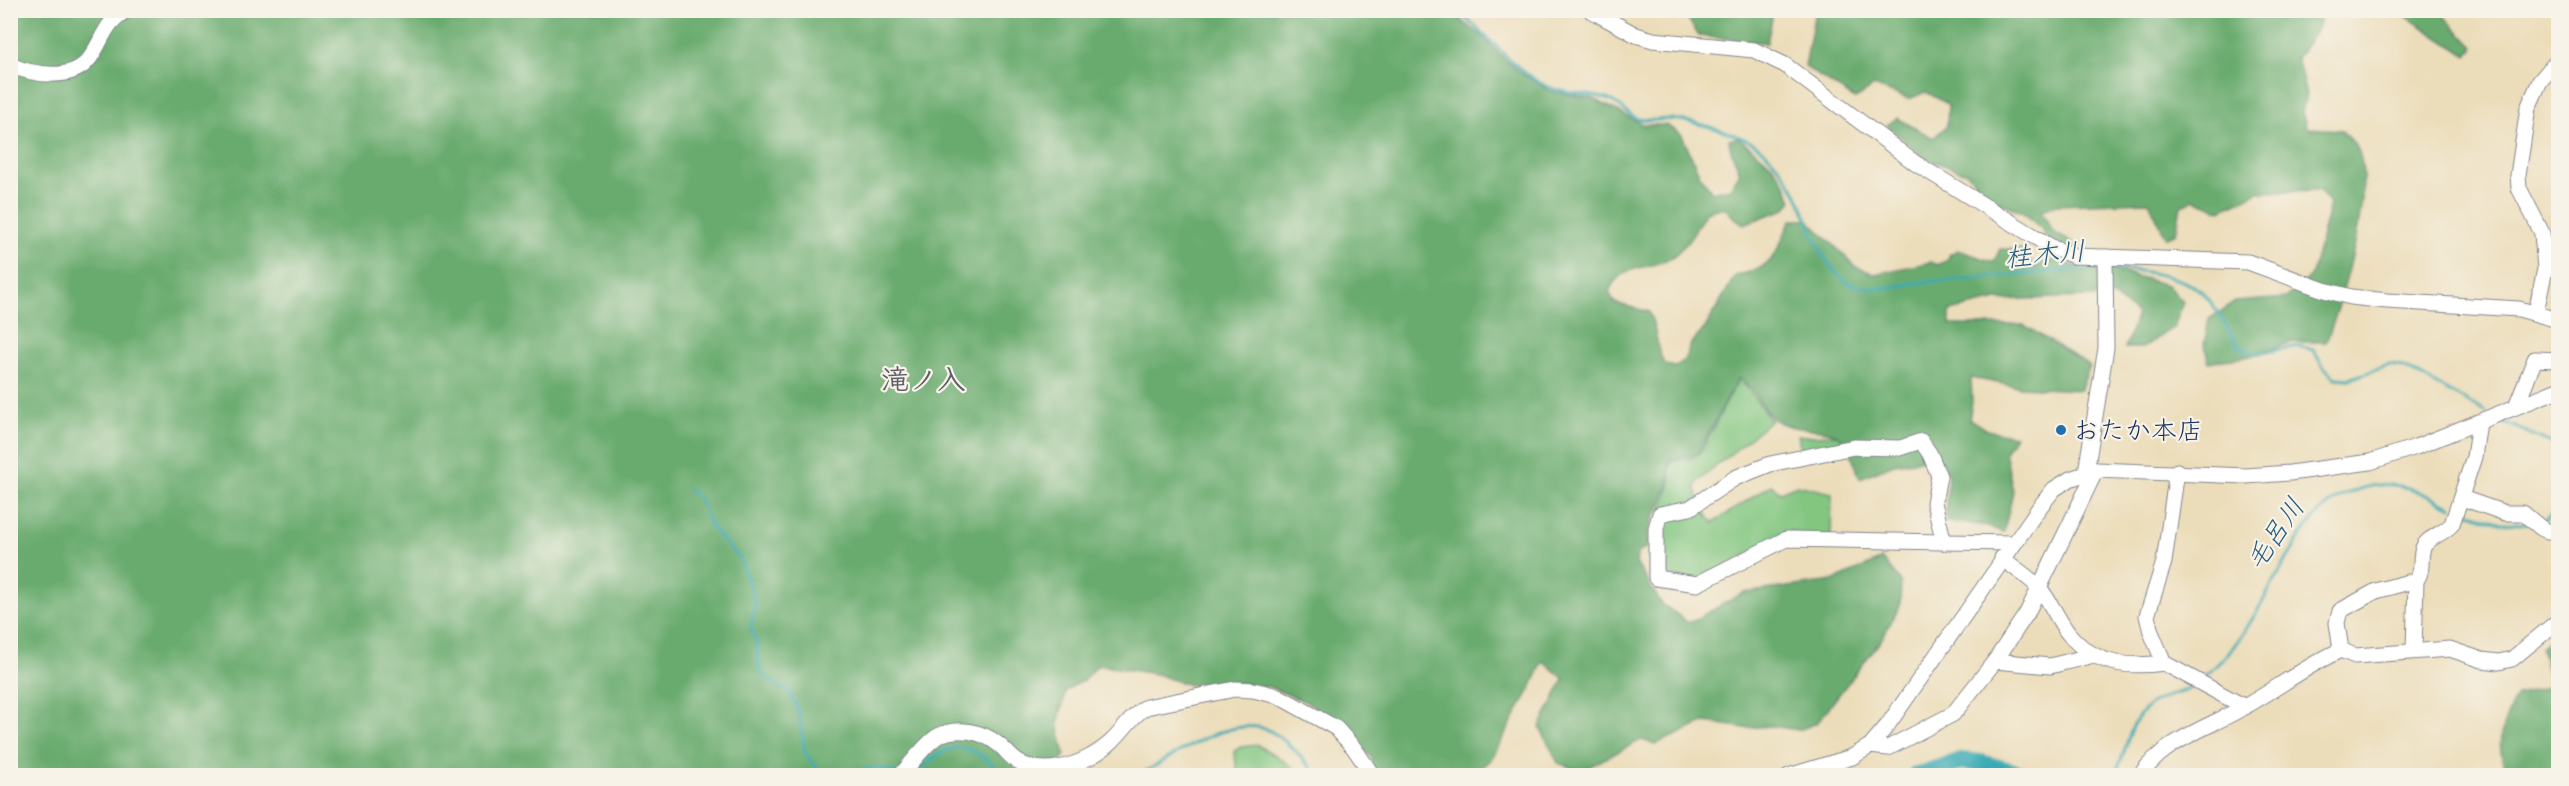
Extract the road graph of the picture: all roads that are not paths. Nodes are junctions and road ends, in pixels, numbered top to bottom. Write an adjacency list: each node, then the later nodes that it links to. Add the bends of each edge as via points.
1 (127, 10): 4 (street, via 110,22 82,66 41,75)
2 (1590, 10): 5 (street, via 1653,40 1764,53 1916,163 2053,248 2074,256)
3 (2559, 60): 6 (street, via 2540,81 2528,108 2518,175 2519,188 2542,233 2545,269)
4 (10, 65)
5 (2105, 259): 6 (street, via 2248,262 2351,297); 12 (street, via 2106,348)
6 (2536, 312): 7 (street)
7 (2559, 320)
8 (2559, 360): 10 (street, via 2535,359)
9 (2559, 390): 10 (street)
10 (2516, 406): 11 (street)
11 (2486, 419): 13 (street, via 2388,456 2338,468 2246,476); 14 (street)
12 (2091, 471): 13 (street); 17 (street, via 2054,489); 20 (street)
13 (2177, 471): 26 (street, via 2164,562 2147,616)
14 (2461, 499): 15 (street, via 2505,513 2523,513 2541,528); 19 (street, via 2447,530 2423,547)
15 (2559, 531)
16 (1944, 542): 16 (street, via 1786,539 1697,584 1656,578 1656,528 1660,514 1690,508 1752,470 1854,447 1900,448 1921,441 1939,476 1934,503); 17 (street)
17 (2013, 543): 18 (street)
18 (2002, 558): 20 (street); 28 (street)
19 (2416, 580): 22 (street, via 2376,591 2340,611 2337,623); 23 (street)
20 (2040, 589): 24 (street, via 2068,633); 25 (street)
21 (2559, 621): 23 (street, via 2512,659 2490,662 2450,649)
22 (2341, 650): 23 (street, via 2355,656); 27 (street, via 2314,662)
23 (2414, 651)
24 (2094, 654): 25 (street, via 2050,666); 26 (street, via 2117,665)
25 (1995, 661): 28 (street, via 1949,717 1888,748)
26 (2164, 663): 27 (street)
27 (2245, 707): 32 (street, via 2165,748)
28 (1870, 746): 31 (street, via 1852,757)
29 (900, 776): 30 (street, via 937,737 960,731 982,734 1018,762 1041,769 1060,768 1095,754 1146,707 1245,689 1278,696 1336,728)
30 (1373, 776)
31 (1790, 776)
32 (2140, 776)

